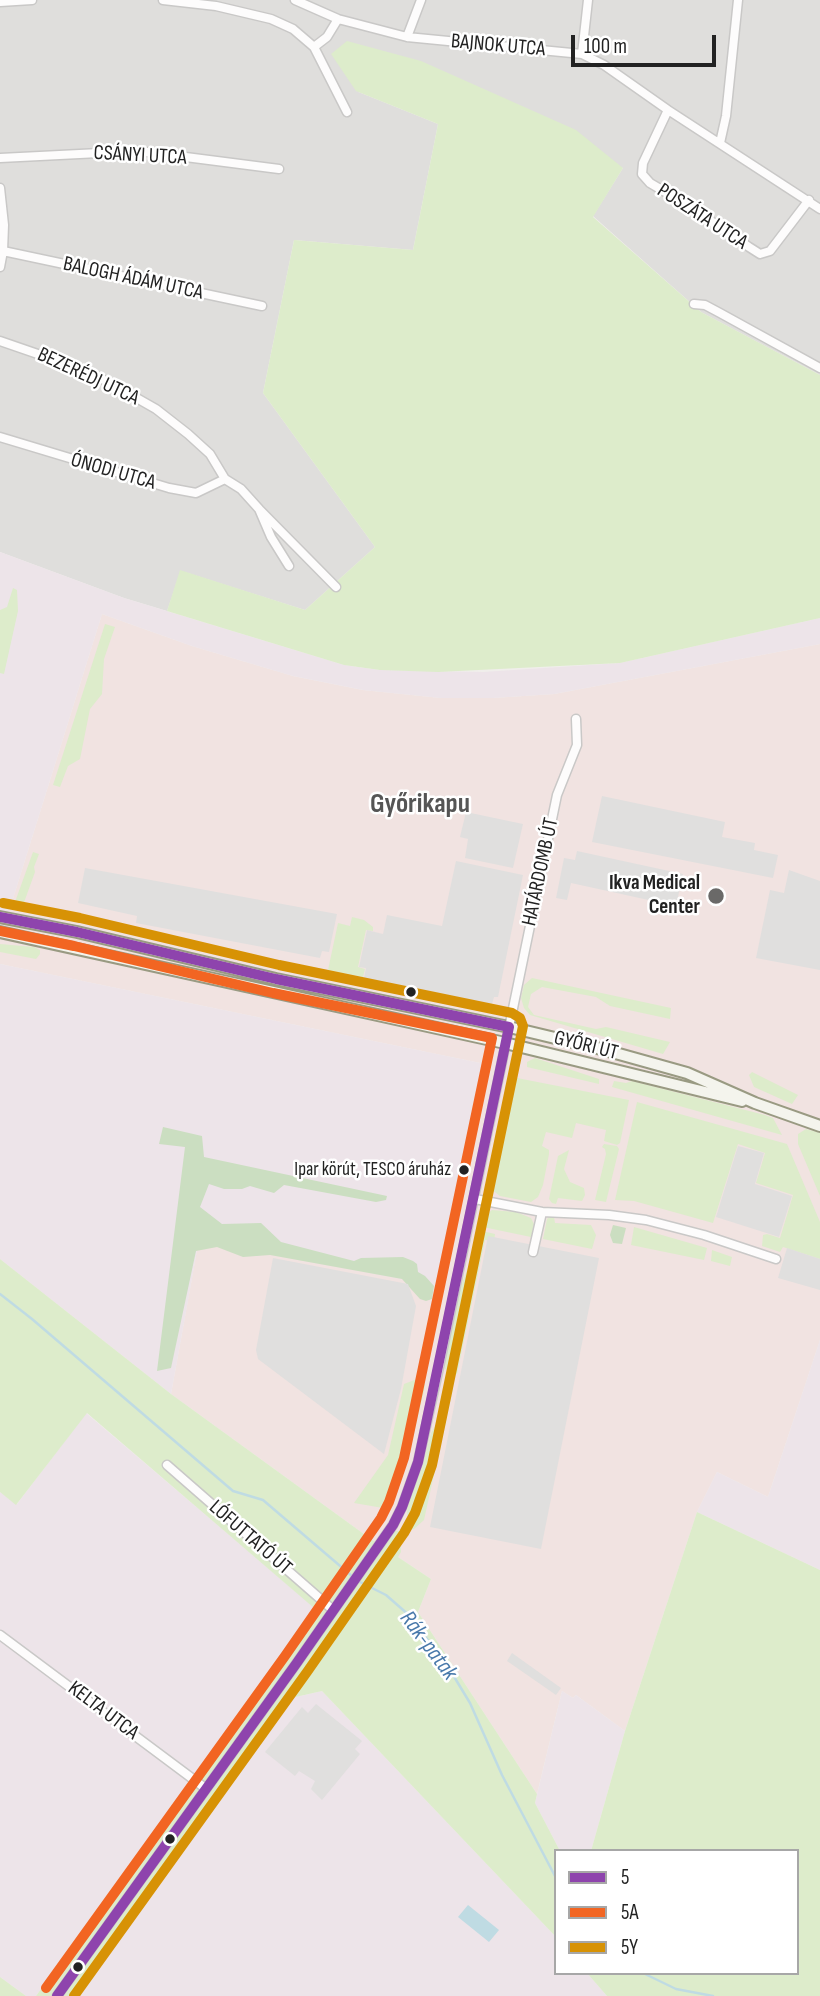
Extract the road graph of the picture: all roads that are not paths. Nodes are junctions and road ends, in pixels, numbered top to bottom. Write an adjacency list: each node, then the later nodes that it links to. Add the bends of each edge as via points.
1 (32, 0): 7 (street)
2 (163, 0): 8 (street)
3 (295, 0): 9 (street, BAJNOK UTCA)
4 (421, 0): 10 (street)
5 (588, 0): 12 (street)
6 (738, 0): 15 (street)
7 (0, 2)
8 (217, 3): 11 (street, via 271,19 293,29)
9 (338, 19): 10 (street, BAJNOK UTCA); 11 (street)
10 (407, 37): 12 (street, BAJNOK UTCA)
11 (314, 47): 14 (street)
12 (582, 54): 13 (street, BAJNOK UTCA)
13 (667, 110): 15 (street, BAJNOK UTCA); 19 (street, POSZÁTA UTCA, via 642,174 760,254 770,251)
14 (347, 112)
15 (720, 143): 19 (street, BAJNOK UTCA)
16 (0, 158): 17 (street, CSÁNYI UTCA, via 139,151)
17 (279, 169)
18 (0, 188): 21 (street)
19 (809, 200): 20 (street, BAJNOK UTCA)
20 (820, 209)
21 (4, 251): 22 (street); 24 (street, BALOGH ÁDÁM UTCA)
22 (0, 267)
23 (694, 304): 26 (street, via 705,305)
24 (262, 306)
25 (0, 341): 28 (street, BEZERÉDJ UTCA, via 84,370 156,409 210,454)
26 (820, 368)
27 (0, 437): 28 (street, ÓNODI UTCA, via 196,494)
28 (225, 479): 29 (street, BEZERÉDJ UTCA)
29 (259, 509): 30 (street, BEZERÉDJ UTCA); 31 (street, BEZERÉDJ UTCA)
30 (289, 566)
31 (336, 587)
32 (576, 719): 35 (street, HATÁRDOMB ÚT, via 578,745 557,794)
33 (0, 917): 35 (main road, GYŐRI ÚT)
34 (0, 932): 36 (main road, GYŐRI ÚT)
35 (509, 1027): 36 (street, HATÁRDOMB ÚT); 37 (main road, GYŐRI ÚT, via 687,1073)
36 (505, 1044): 37 (main road, GYŐRI ÚT); 39 (street, HATÁRDOMB ÚT)
37 (755, 1103): 38 (main road, GYŐRI ÚT)
38 (820, 1126)
39 (475, 1199): 40 (street); 44 (street, HATÁRDOMB ÚT, via 418,1462 393,1525)
40 (542, 1212): 41 (street); 42 (street, via 646,1220)
41 (533, 1252)
42 (776, 1259)
43 (167, 1465): 44 (street, LÓFUTTATÓ ÚT)
44 (333, 1610): 46 (street, HATÁRDOMB ÚT)
45 (0, 1635): 46 (street, KELTA UTCA)
46 (205, 1788): 47 (street, HATÁRDOMB ÚT)
47 (57, 1996)

